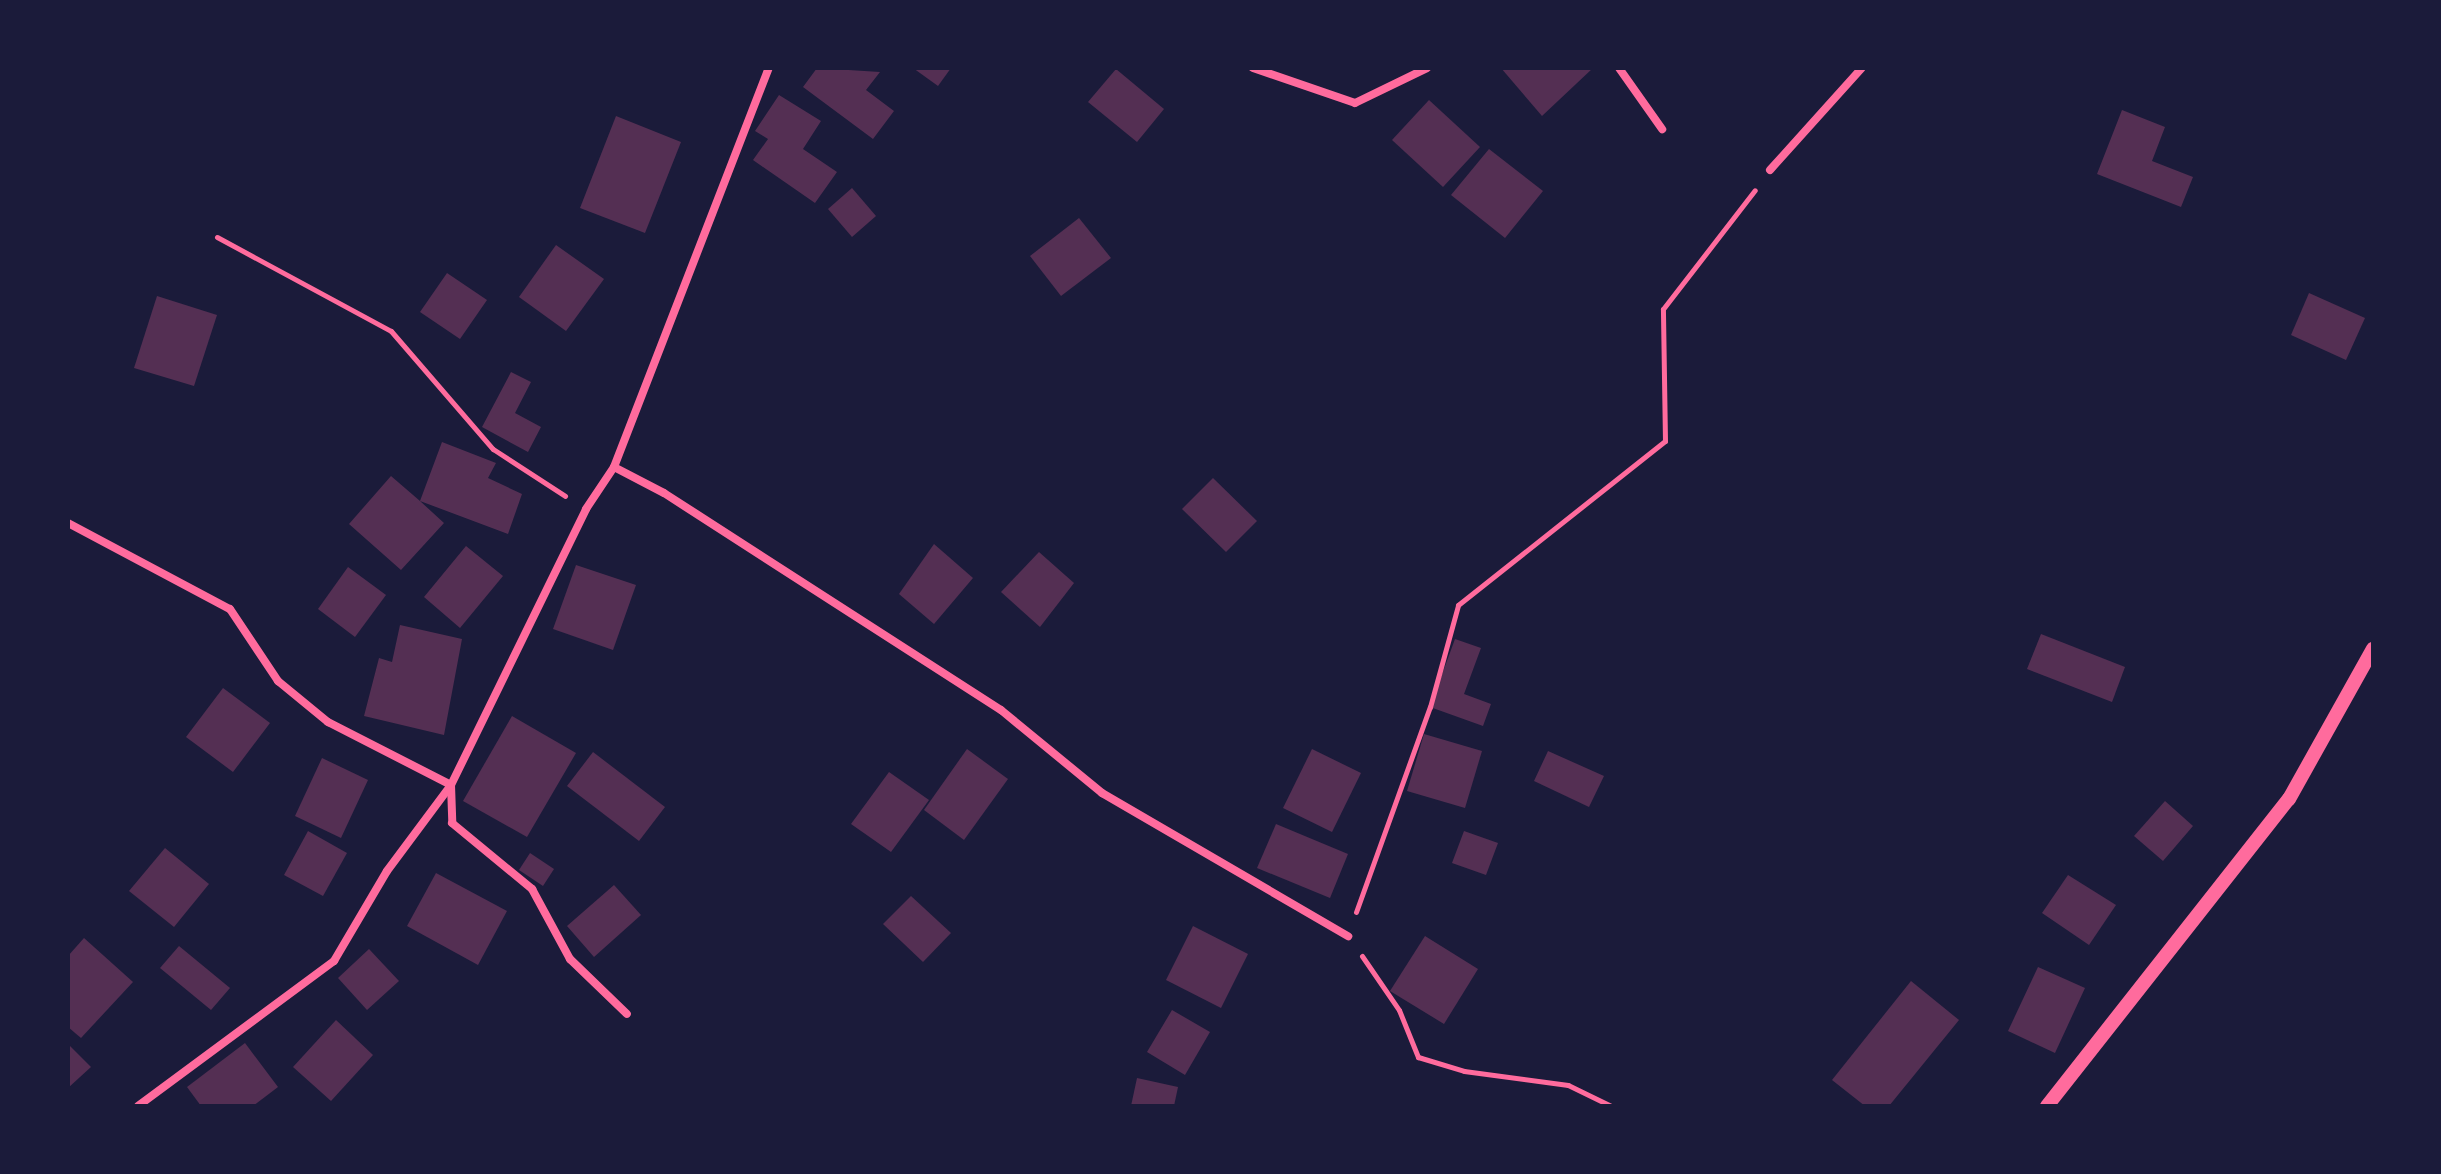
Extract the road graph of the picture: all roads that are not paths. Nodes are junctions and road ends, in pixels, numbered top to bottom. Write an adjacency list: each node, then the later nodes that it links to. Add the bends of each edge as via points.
1 (769, 68): 8 (street)
2 (1253, 68): 3 (street, via 1355,103)
3 (1427, 68)
4 (1619, 68): 6 (street)
5 (1862, 68): 7 (street)
6 (1662, 129)
7 (1770, 170)
8 (614, 467): 11 (street, via 586,509); 12 (street, via 664,493 1001,710 1102,793)
9 (68, 523): 11 (street, via 230,609 278,681 328,722)
10 (2373, 649): 15 (street, via 2289,799)
11 (451, 785): 13 (street, via 452,823 532,889 570,959); 14 (street, via 387,871 334,961)
12 (1348, 936)
13 (627, 1014)
14 (138, 1106)
15 (2047, 1106)

